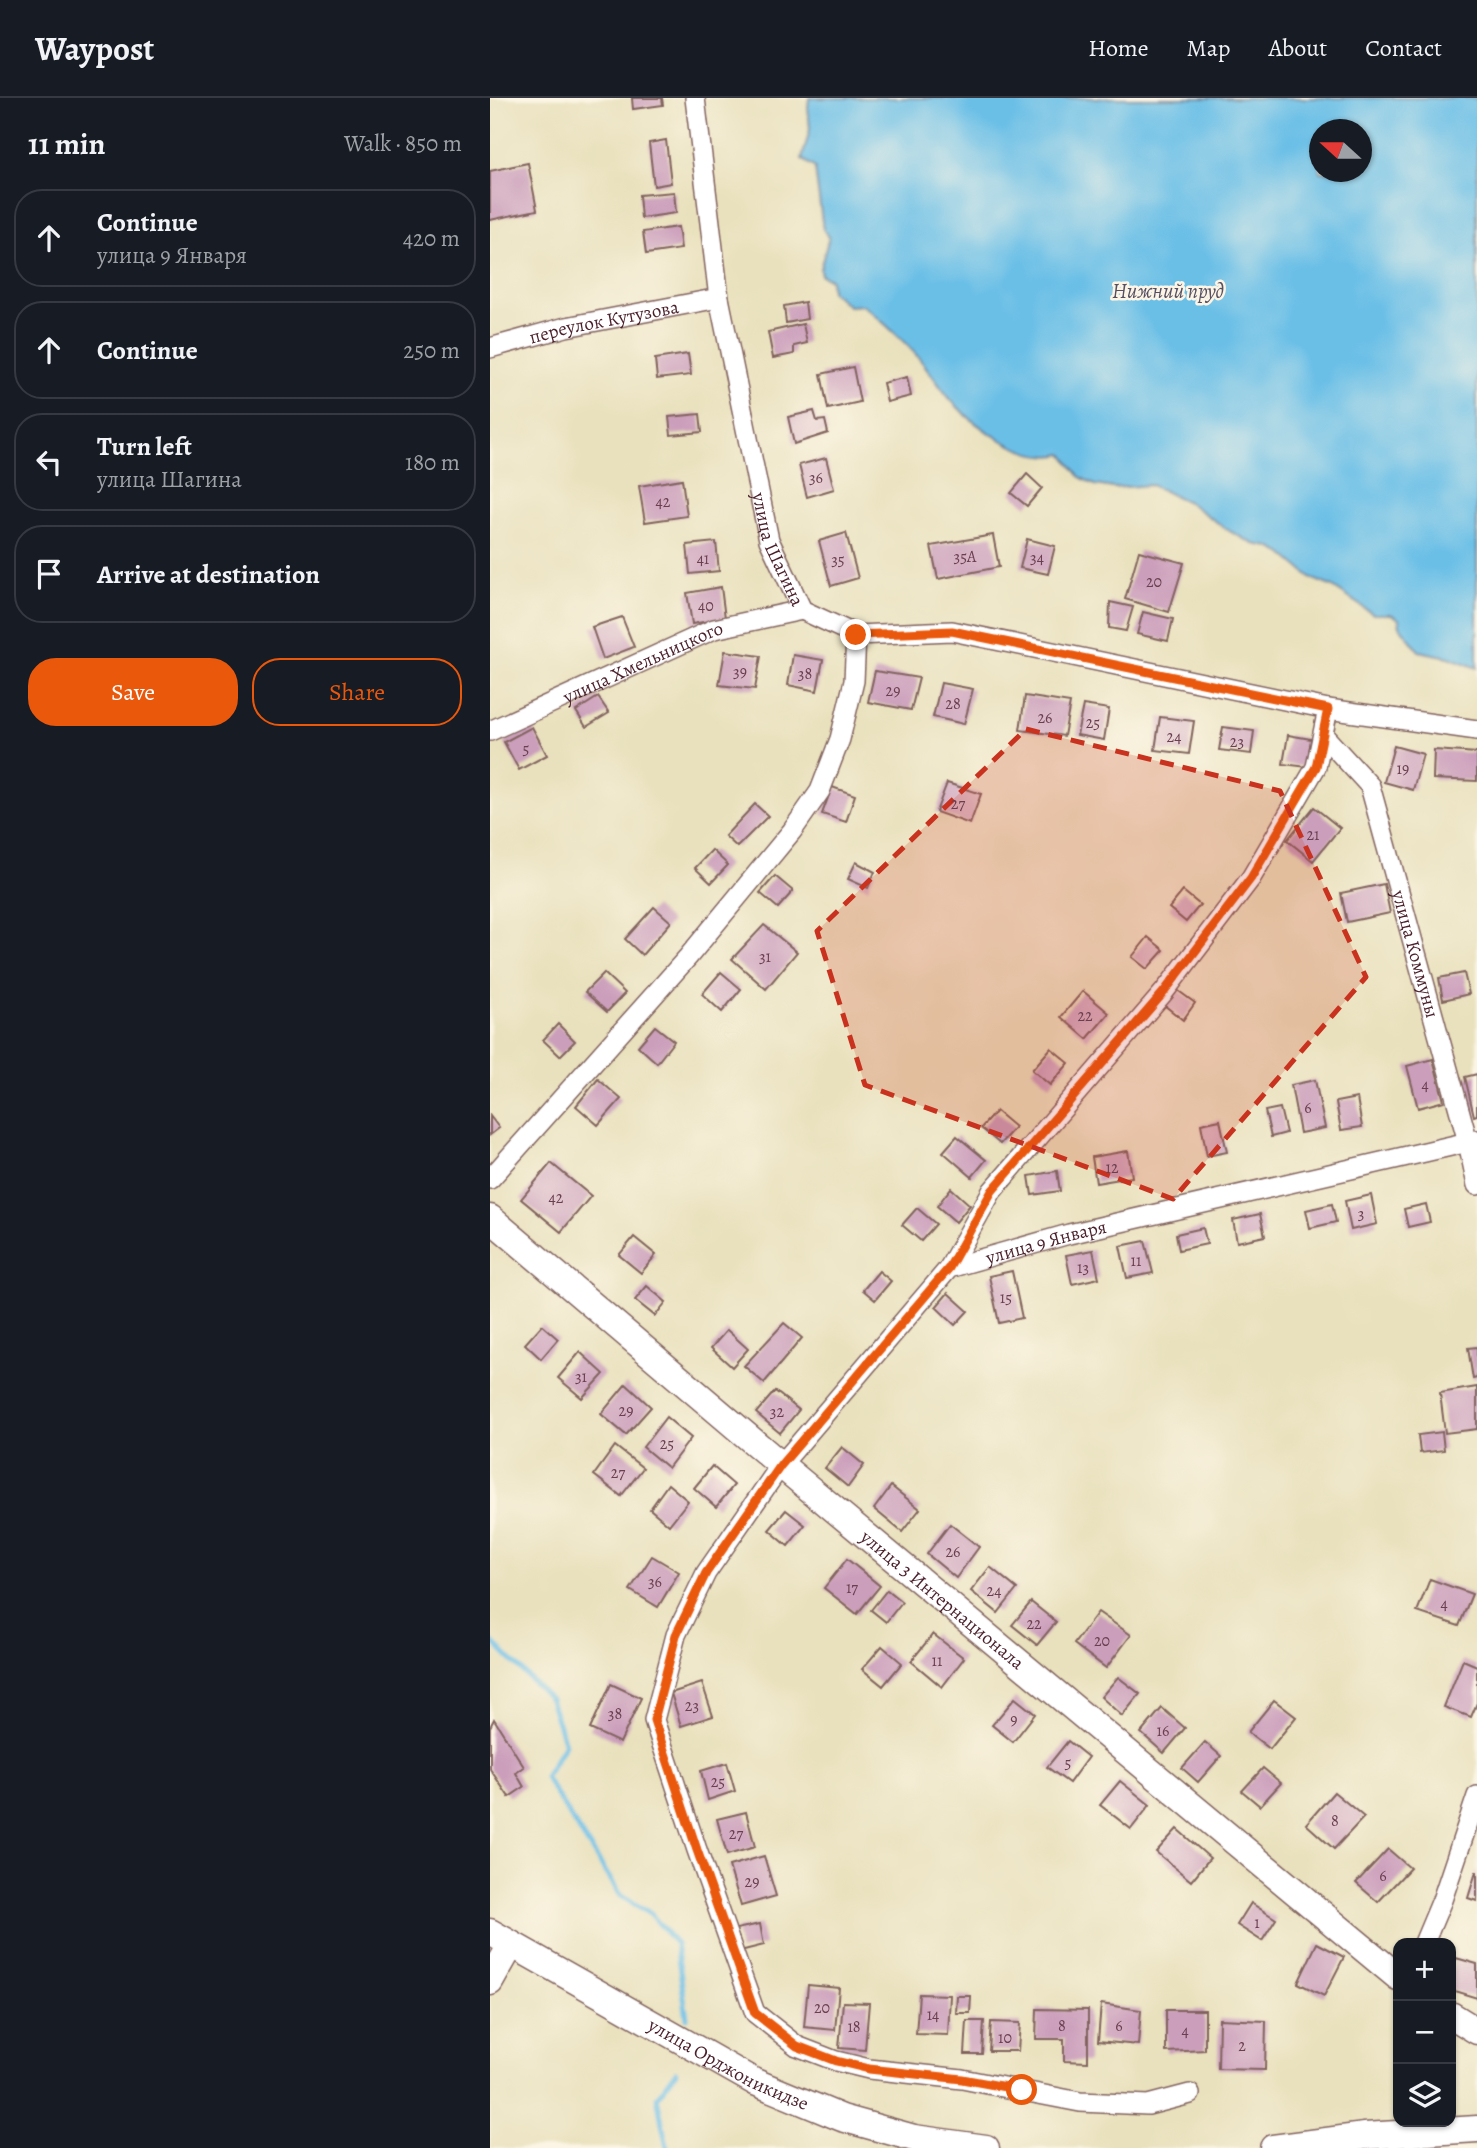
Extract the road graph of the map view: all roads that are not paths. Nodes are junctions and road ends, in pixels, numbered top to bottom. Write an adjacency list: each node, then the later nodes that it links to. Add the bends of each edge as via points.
1 (695, 98): 2 (street, улица Шагина)
2 (719, 298): 3 (street, переулок Кутузова, via 566,327); 4 (street, улица Шагина, via 769,540)
3 (490, 348)
4 (802, 610): 5 (street, улица Шагина); 8 (street, улица Хмельницкого, via 714,629)
5 (856, 635): 6 (street, улица Шагина, via 952,631); 11 (street, via 853,681 840,739 820,791 688,957)
6 (1328, 709): 7 (street, улица Шагина); 9 (street)
7 (1477, 730)
8 (490, 731)
9 (1324, 736): 10 (street, улица Коммуны, via 1370,786); 14 (street, via 1316,767 1251,878 1164,992 992,1191)
10 (1473, 1141): 12 (street, улица Коммуны); 14 (street, улица 9 Января, via 1069,1234)
11 (490, 1179)
12 (1477, 1185)
13 (490, 1218): 15 (street, улица 3 Интернационала)
14 (949, 1268): 15 (street)
15 (781, 1465): 19 (street, улица 3 Интернационала); 23 (street, via 706,1573 676,1635 654,1720 755,2013 797,2046 869,2069 962,2079 1080,2102 1148,2105)
16 (1477, 1796): 18 (street)
17 (501, 1938): 20 (street); 25 (street, улица Орджоникидзе, via 755,2082 842,2118 914,2138)
18 (1426, 1938)
19 (1393, 1973)
20 (490, 1982)
21 (1456, 2018): 22 (street)
22 (1477, 2031)
23 (1190, 2094)
24 (1477, 2129): 26 (street)
25 (986, 2148)
26 (1273, 2148)

